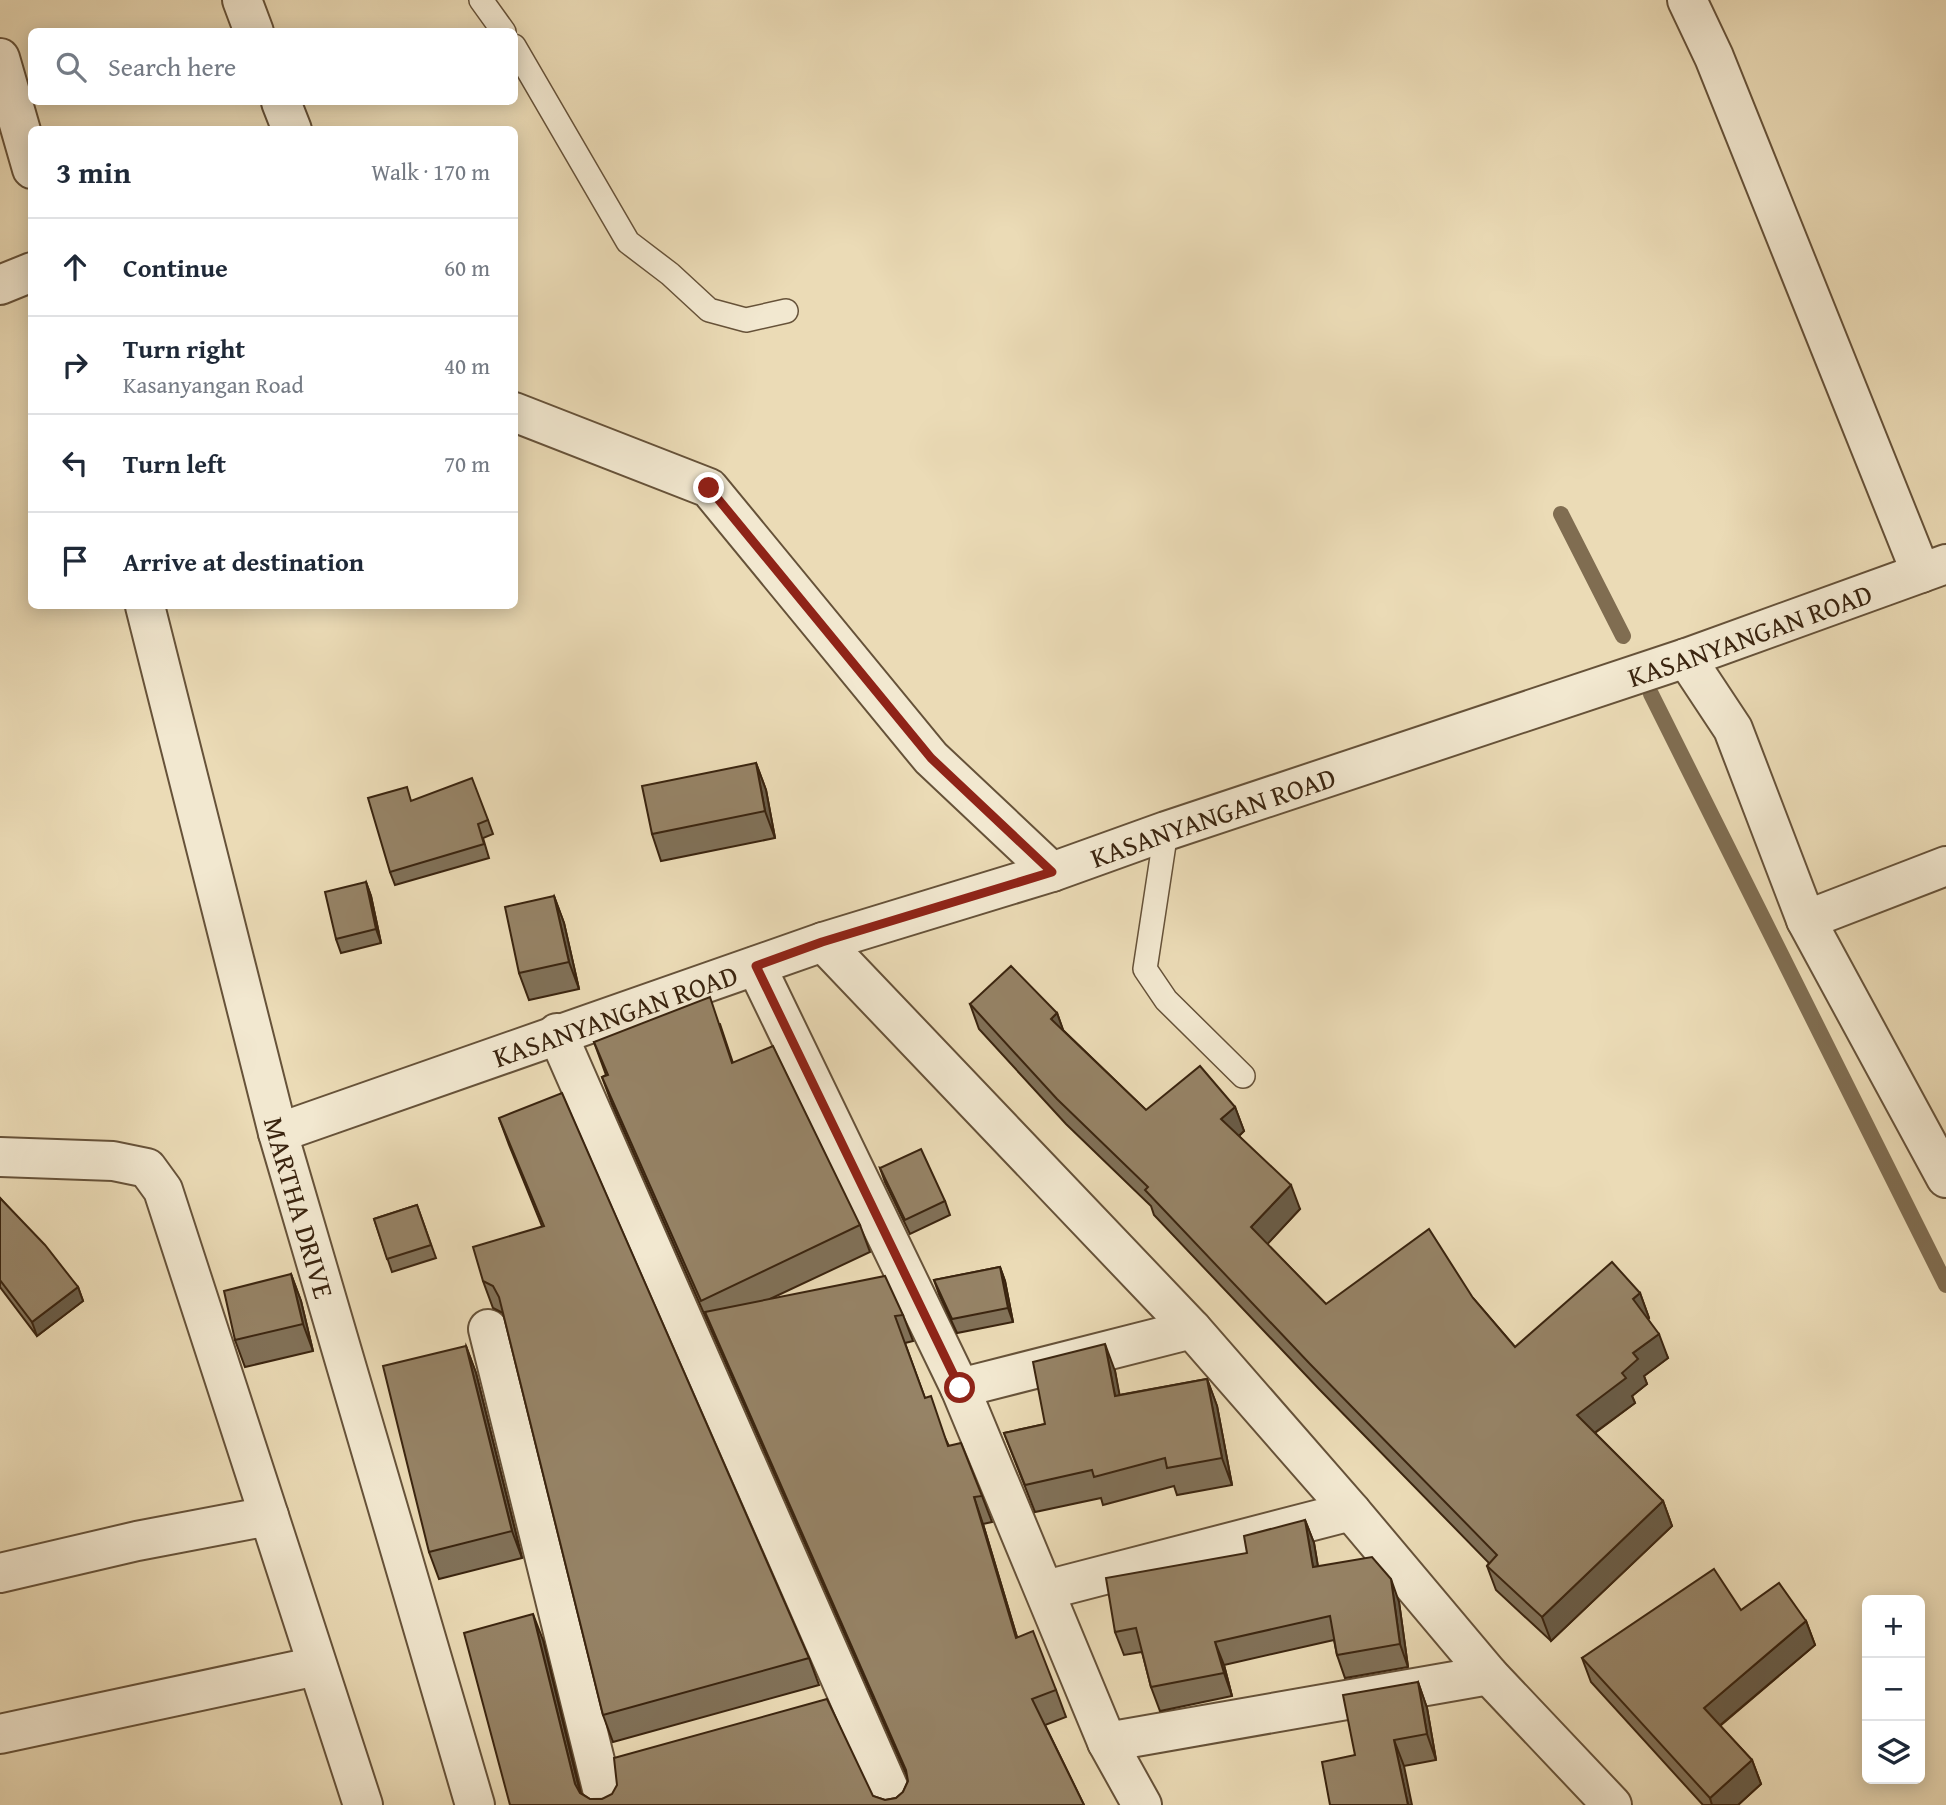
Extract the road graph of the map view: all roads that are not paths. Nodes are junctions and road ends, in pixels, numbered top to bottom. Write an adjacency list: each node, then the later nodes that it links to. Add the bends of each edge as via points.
1 (242, 0): 4 (street)
2 (481, 0): 5 (lane)
3 (1687, 0): 15 (street)
4 (252, 28)
5 (501, 28)
6 (518, 53): 13 (lane, via 628,242 709,310 746,320)
7 (0, 58): 10 (street)
8 (282, 105): 9 (street)
9 (290, 126)
10 (28, 155)
11 (28, 274): 12 (street)
12 (0, 285)
13 (786, 311)
14 (518, 414): 20 (street, via 709,488 931,758)
15 (1933, 568): 17 (street, KASANYANGAN ROAD)
16 (146, 609): 26 (street, MARTHA DRIVE)
17 (1686, 659): 18 (street, KASANYANGAN ROAD); 21 (street, via 1733,729)
18 (1166, 831): 20 (street, KASANYANGAN ROAD); 25 (lane, via 1146,969 1166,1000)
19 (1946, 866): 21 (street)
20 (1052, 872): 22 (street, KASANYANGAN ROAD)
21 (1806, 919): 28 (street)
22 (822, 942): 23 (street, KASANYANGAN ROAD); 30 (street)
23 (756, 966): 24 (street, KASANYANGAN ROAD); 31 (street)
24 (557, 1033): 26 (street, KASANYANGAN ROAD); 38 (street)
25 (1243, 1076)
26 (278, 1133): 45 (street, MARTHA DRIVE)
27 (0, 1157): 33 (street, via 113,1161 147,1168 163,1190)
28 (1946, 1178)
29 (488, 1329): 43 (street)
30 (1192, 1329): 31 (street); 32 (street)
31 (960, 1388): 35 (street)
32 (1351, 1511): 35 (street); 37 (street)
33 (269, 1516): 34 (street); 36 (street)
34 (0, 1573)
35 (1046, 1590): 41 (street)
36 (317, 1666): 40 (street); 44 (street)
37 (1489, 1675): 41 (street); 48 (street)
38 (850, 1699): 39 (street); 46 (street)
39 (810, 1710)
40 (0, 1734)
41 (1107, 1742): 47 (street)
42 (637, 1758): 43 (street)
43 (601, 1787)
44 (363, 1805)
45 (475, 1805)
46 (896, 1805)
47 (1142, 1805)
48 (1612, 1805)

